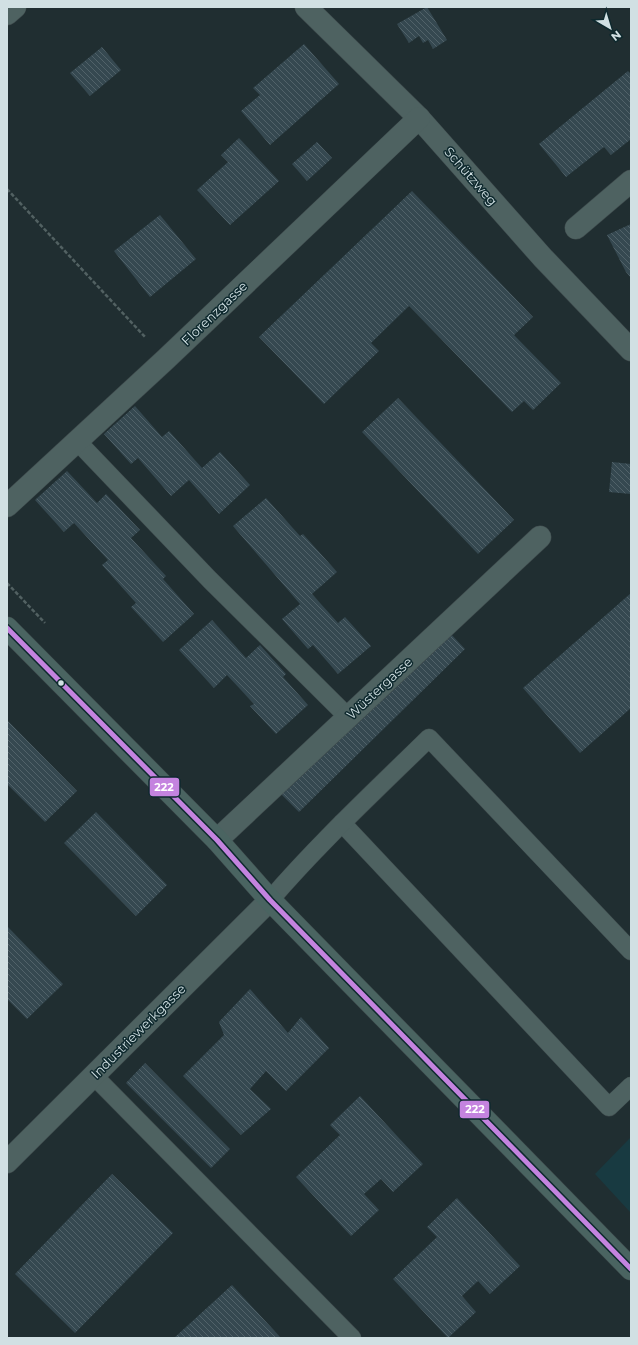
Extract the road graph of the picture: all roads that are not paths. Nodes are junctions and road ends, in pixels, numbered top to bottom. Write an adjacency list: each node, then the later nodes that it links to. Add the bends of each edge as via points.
1 (15, 7): 3 (street)
2 (306, 7): 4 (street, Schützweg)
3 (7, 14)
4 (419, 118): 7 (street, Schützweg, via 543,258); 8 (street, Florenzgasse, via 166,359)
5 (631, 181): 6 (street)
6 (576, 228)
7 (631, 350)
8 (76, 441): 9 (street, Florenzgasse); 12 (lane, via 210,580)
9 (7, 506)
10 (540, 537): 12 (street, Wüstergasse)
11 (7, 628): 14 (main road)
12 (348, 717): 14 (street, Wüstergasse)
13 (342, 824): 15 (lane); 16 (lane, via 429,738); 18 (lane, via 609,1107)
14 (217, 840): 15 (main road)
15 (270, 900): 17 (street, Industriewerkgasse); 20 (main road)
16 (631, 951)
17 (94, 1076): 19 (street, Industriewerkgasse); 21 (lane)
18 (631, 1086)
19 (7, 1162)
20 (631, 1269)
21 (352, 1338)

